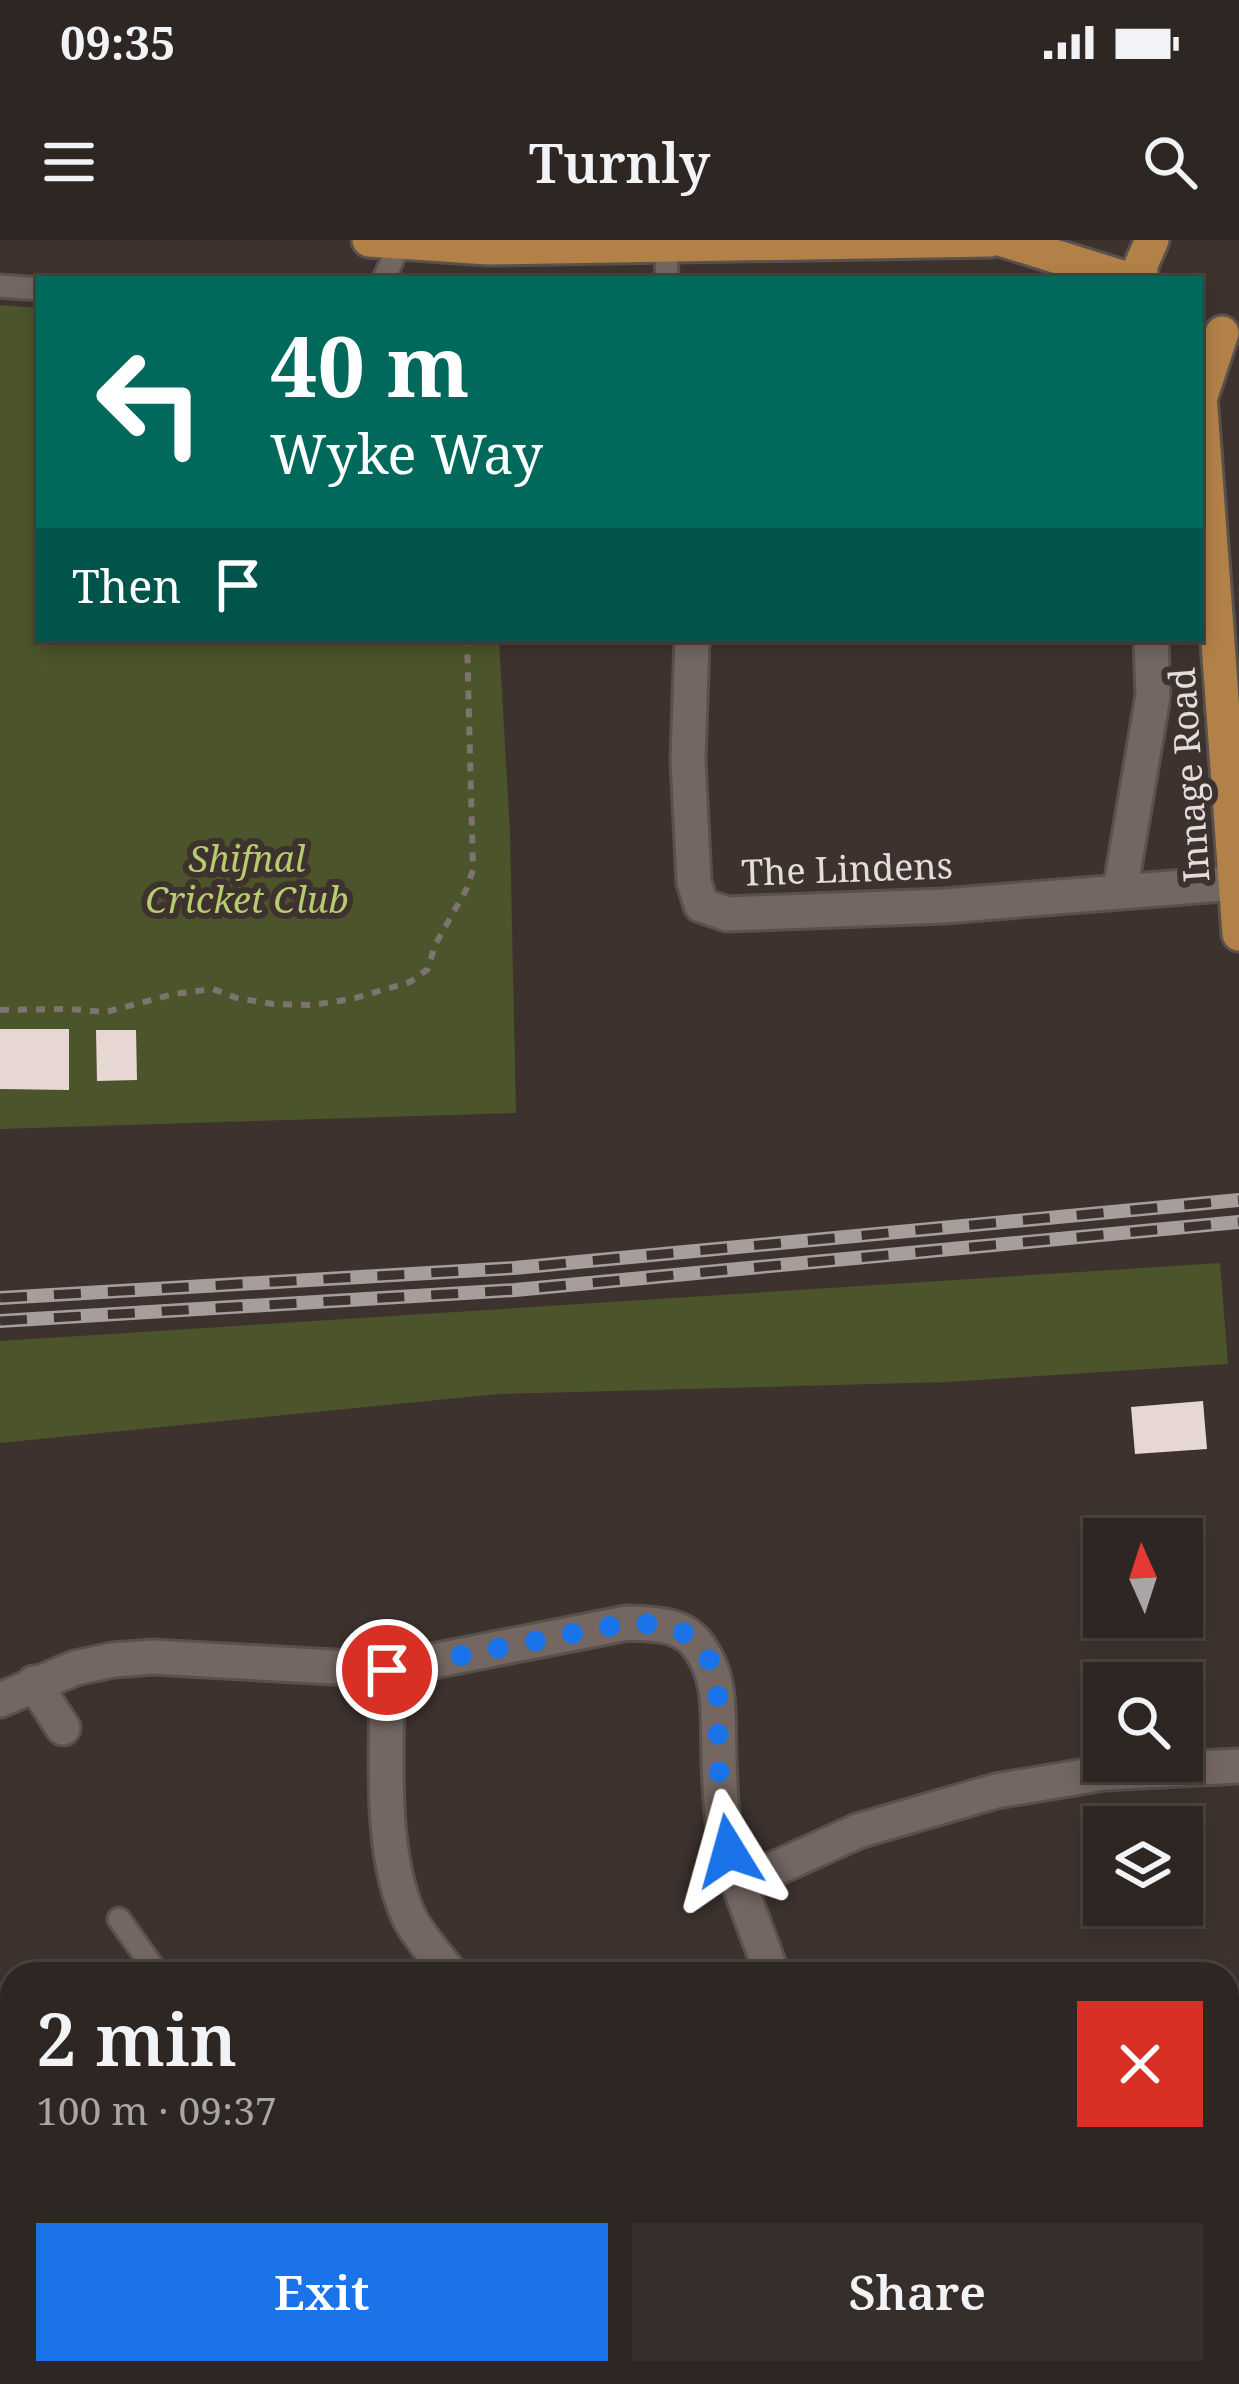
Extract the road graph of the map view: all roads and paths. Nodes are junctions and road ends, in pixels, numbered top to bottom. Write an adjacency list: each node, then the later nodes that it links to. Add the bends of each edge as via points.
1 (990, 240): 5 (main road)
2 (1003, 240): 7 (main road)
3 (1152, 240): 8 (main road)
4 (384, 241): 5 (main road); 6 (lane)
5 (666, 263)
6 (385, 276)
7 (1119, 276)
8 (1141, 276)
9 (0, 286): 10 (lane)
10 (36, 289)
11 (1220, 331): 12 (main road, Innage Road)
12 (1203, 385)
13 (1203, 437): 17 (main road, Innage Road)
14 (467, 642): 20 (path, via 473,870 428,969 410,982 312,1005 213,989 106,1012)
15 (692, 642): 18 (street, The Lindens, via 688,760 701,904 728,914)
16 (1151, 642): 18 (street, via 1153,696)
17 (1235, 883): 18 (street, The Lindens); 19 (main road, Innage Road)
18 (1120, 891)
19 (1239, 934)
20 (0, 1010)
21 (387, 1670): 22 (street, via 153,1657); 26 (street, via 627,1623 668,1625 694,1639 712,1668 719,1703 722,1811); 29 (street, via 390,1850 411,1922)
22 (34, 1683): 23 (street); 24 (street)
23 (0, 1700)
24 (63, 1728)
25 (1239, 1766): 26 (street, via 1104,1772 997,1791 858,1831)
26 (741, 1884): 30 (street)
27 (119, 1919): 28 (lane)
28 (149, 1962)
29 (441, 1962)
30 (768, 1962)

